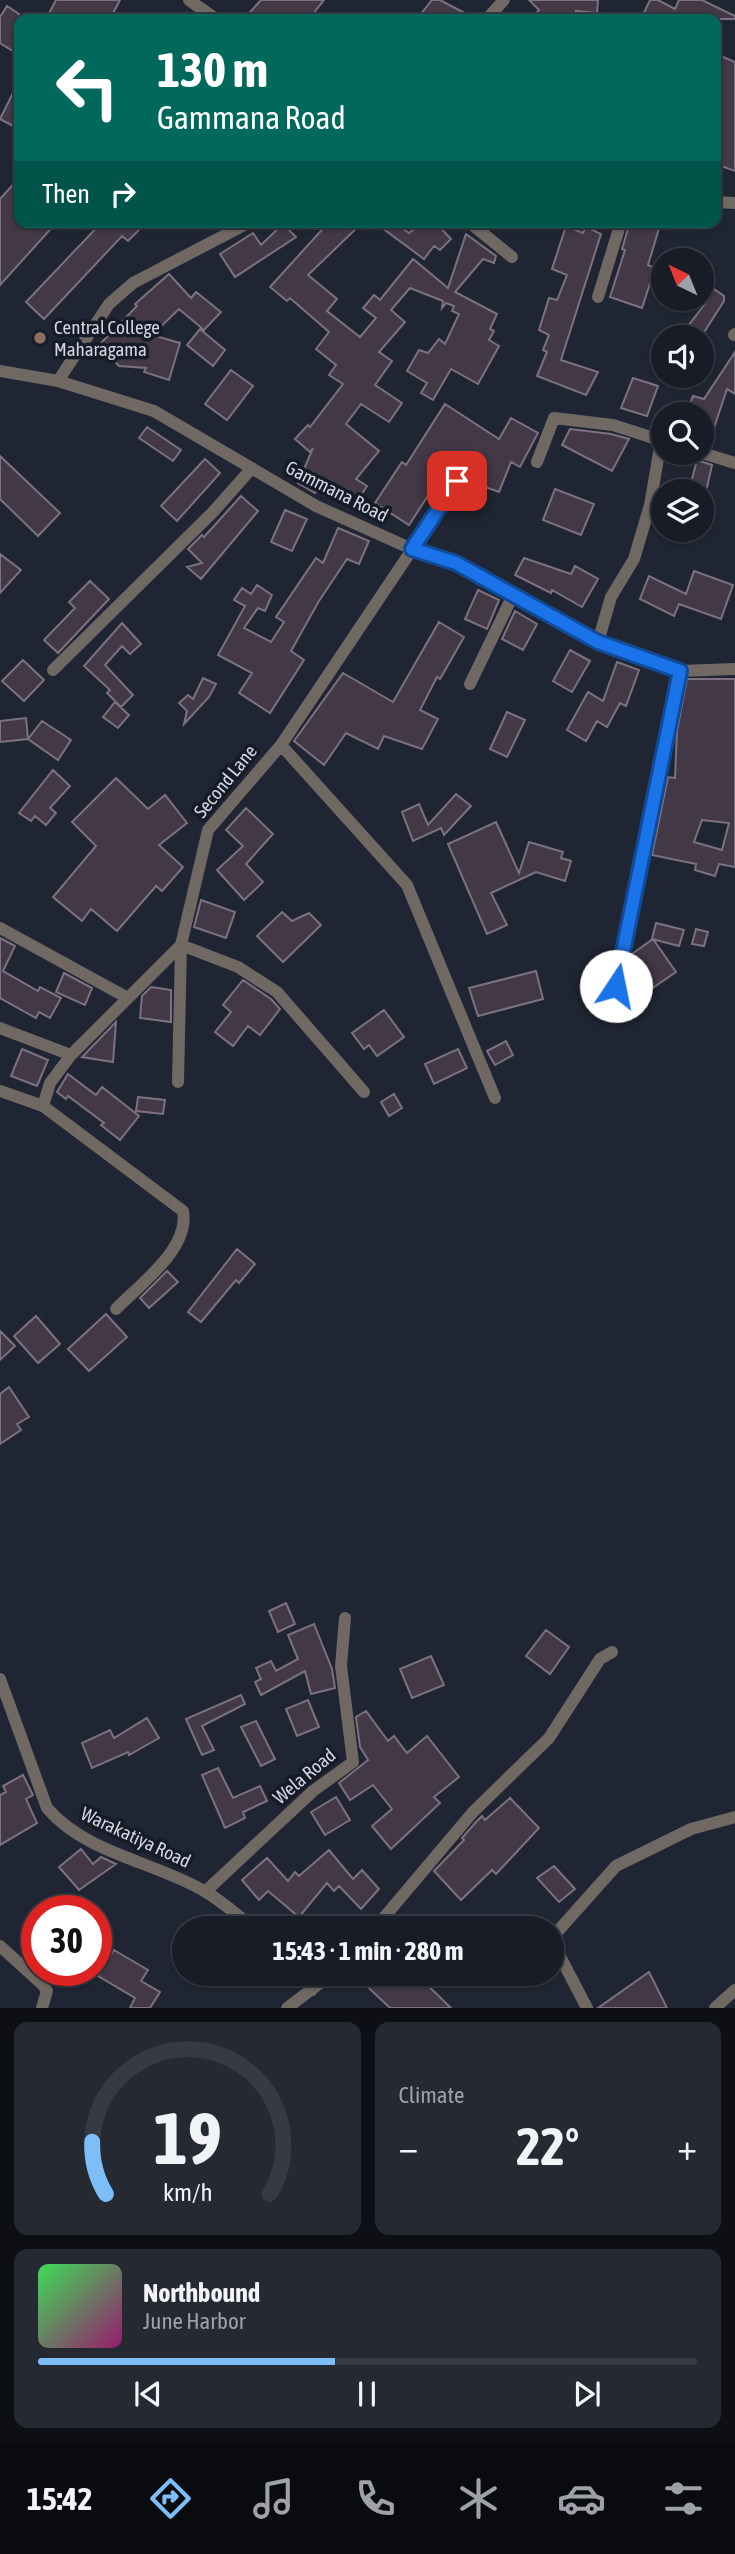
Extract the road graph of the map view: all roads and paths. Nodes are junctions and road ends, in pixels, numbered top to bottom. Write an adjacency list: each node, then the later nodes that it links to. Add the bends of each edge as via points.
1 (189, 0): 3 (street)
2 (504, 0): 4 (street)
3 (209, 14)
4 (491, 14)
5 (238, 228): 11 (street, via 133,283 109,304)
6 (477, 228): 8 (street)
7 (619, 228): 9 (street)
8 (513, 257)
9 (598, 297)
10 (0, 371): 11 (street, Gammana Road)
11 (58, 381): 17 (street, Gammana Road, via 153,411)
12 (651, 437): 14 (street, via 613,425 555,418)
13 (714, 457): 15 (street)
14 (537, 462)
15 (735, 463)
16 (658, 465): 21 (street, via 634,559 611,597)
17 (252, 468): 19 (street, Gammana Road, via 316,506); 23 (street)
18 (457, 481): 19 (street, Second Lane)
19 (412, 549): 20 (street, Gammana Road, via 456,563); 26 (street, Second Lane)
20 (513, 595): 21 (street, Gammana Road); 25 (street)
21 (598, 642): 24 (street, Gammana Road)
22 (735, 669): 24 (street, Gammana Road)
23 (53, 670)
24 (680, 671): 29 (street)
25 (470, 684)
26 (281, 745): 28 (street, Second Lane, via 208,830); 36 (street, via 407,885)
27 (0, 928): 30 (street)
28 (181, 945): 30 (street); 33 (street, Second Lane); 35 (street, via 238,967 270,986)
29 (616, 986)
30 (126, 997): 32 (street)
31 (0, 1028): 32 (street)
32 (71, 1055): 37 (street, via 50,1083)
33 (178, 1082)
34 (0, 1091): 37 (street)
35 (365, 1092)
36 (495, 1098)
37 (43, 1106): 38 (street, via 183,1211 186,1224 169,1255)
38 (116, 1309)
39 (345, 1618): 43 (street, Wela Road, via 341,1666 353,1762 313,1791)
40 (612, 1652): 45 (street, via 600,1659 549,1738 473,1812)
41 (0, 1679): 43 (street, Warakatiya Road, via 47,1808 58,1821 102,1846)
42 (735, 1817): 53 (street, via 691,1829 616,1866 558,1931 552,1941)
43 (206, 1891): 44 (street, Warakatiya Road)
44 (238, 1916)
45 (385, 1916)
46 (0, 1946): 51 (street, via 43,1985 47,1991)
47 (309, 1986): 49 (street)
48 (317, 1986): 49 (street)
49 (312, 1990): 52 (street)
50 (735, 1990): 54 (street)
51 (42, 2008)
52 (287, 2008)
53 (586, 2008)
54 (715, 2008)

